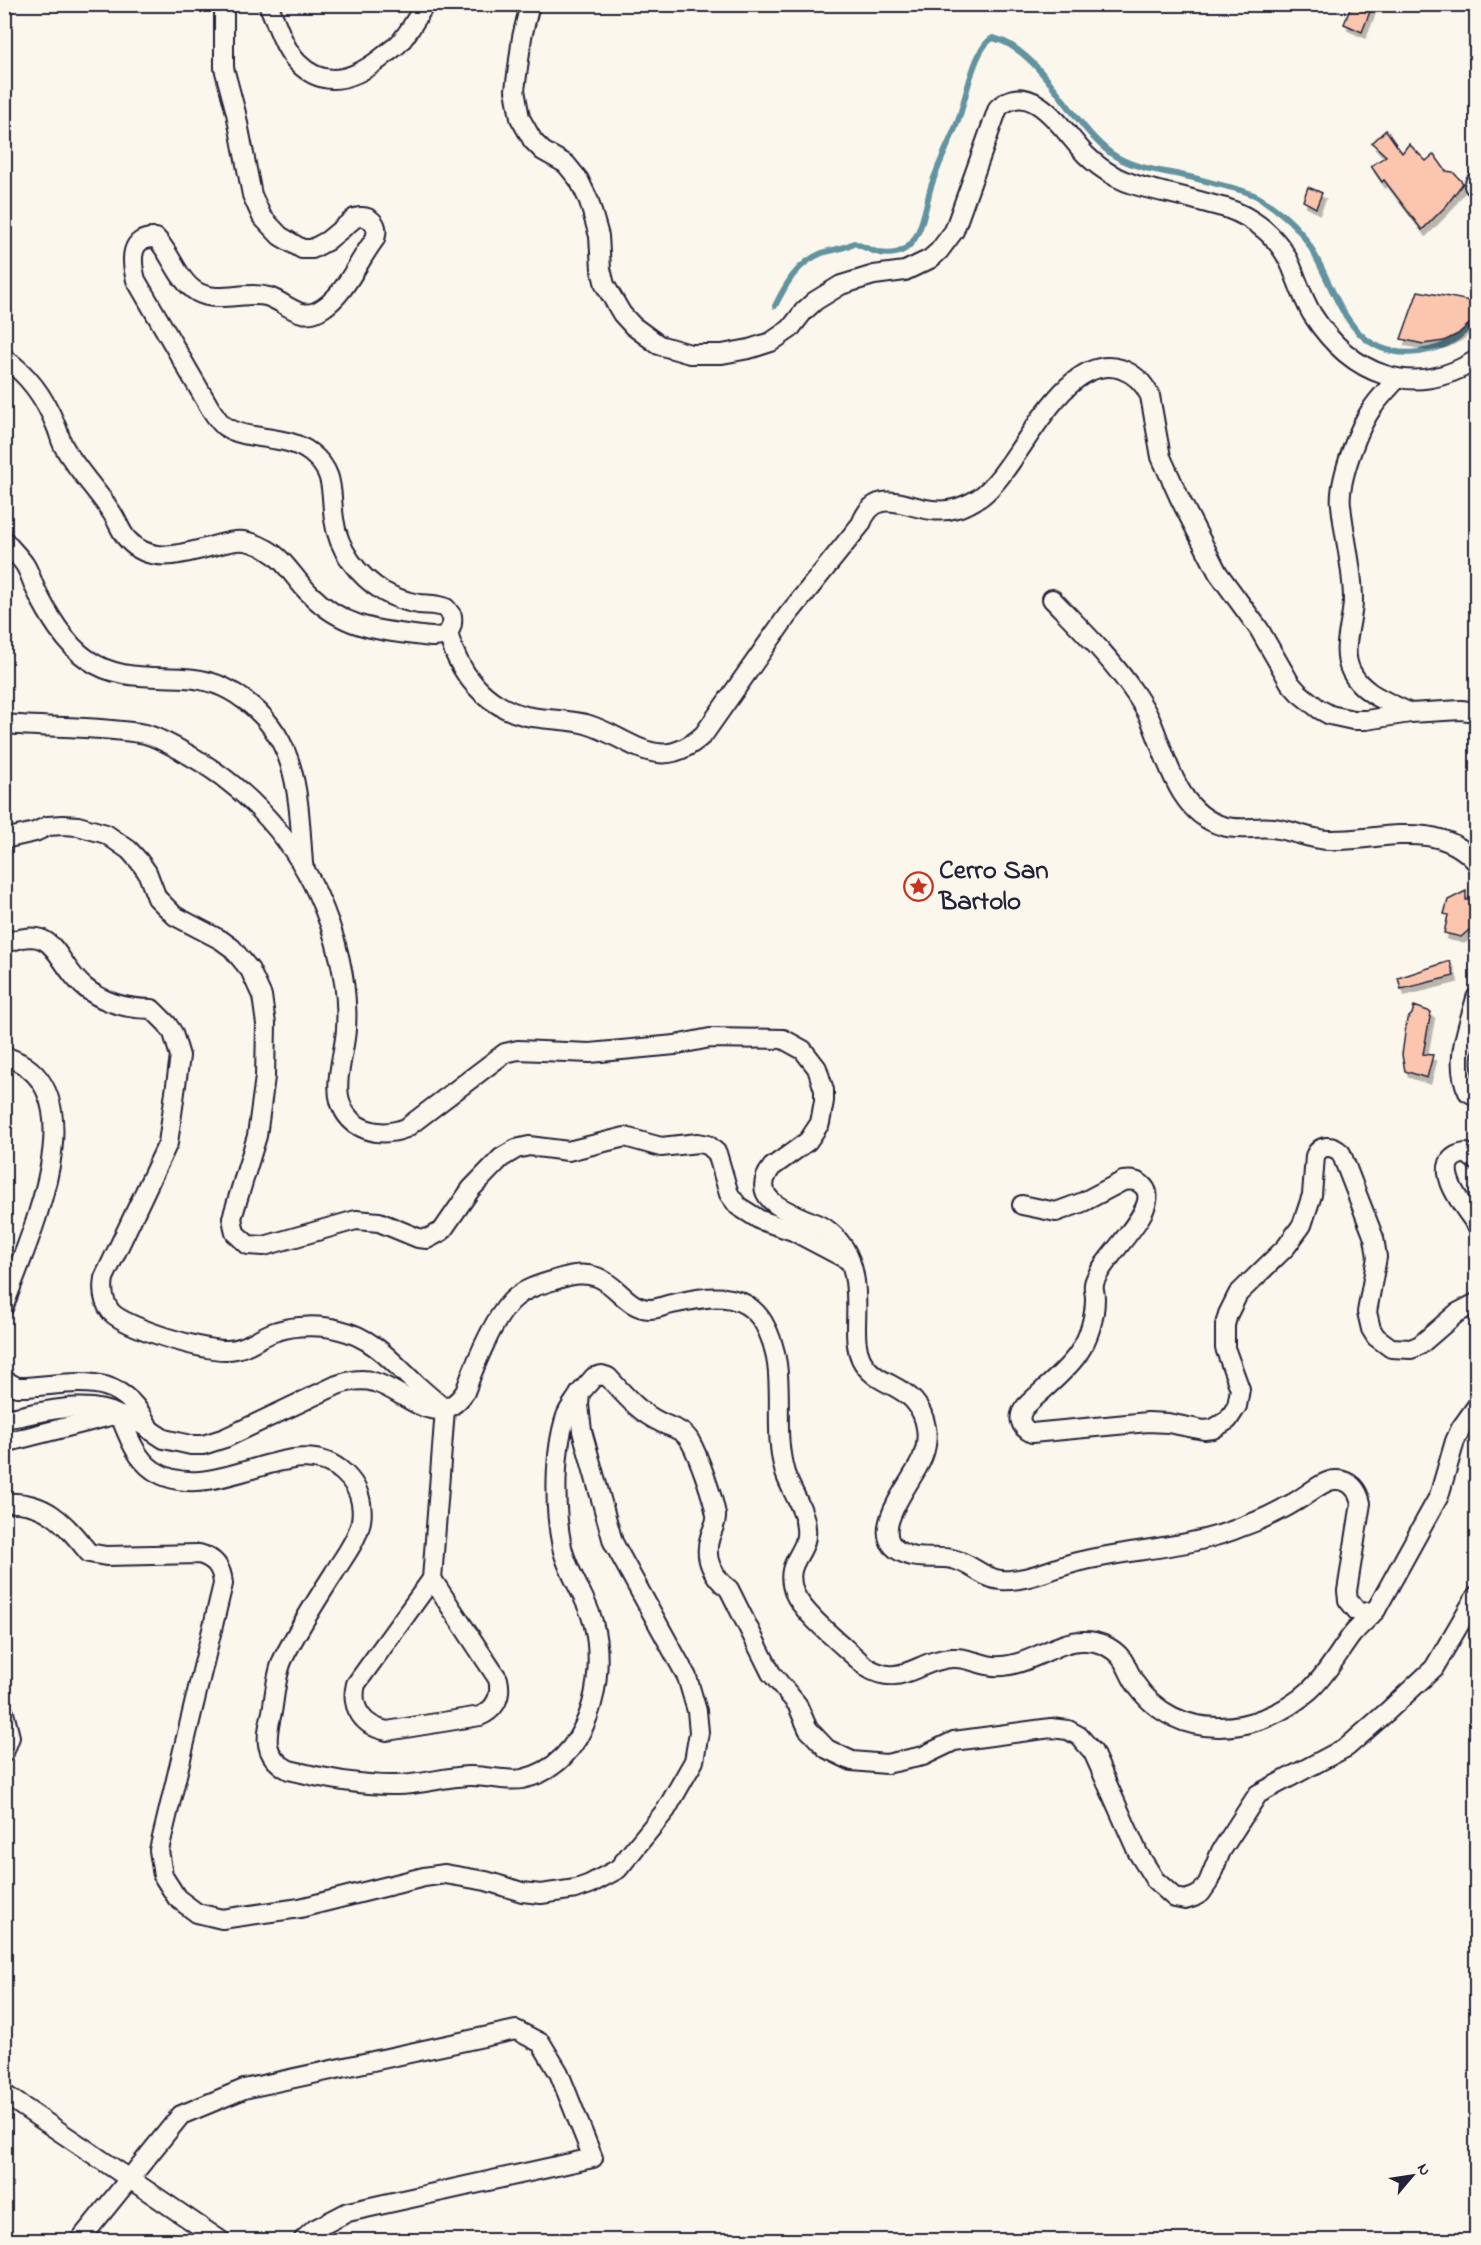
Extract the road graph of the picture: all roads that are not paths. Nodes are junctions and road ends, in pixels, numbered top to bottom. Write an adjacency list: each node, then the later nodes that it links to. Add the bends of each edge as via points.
1 (224, 4): 10 (street, via 224,68 252,195 262,218 280,236 302,249 312,249 327,241 360,217 374,223 375,239 335,298 309,315 269,297 212,297 197,292 187,284 156,238 147,237 134,251 136,280 223,425 285,441 313,454 325,468 333,487 336,527 351,561 372,584 387,593 402,600 446,608 453,616)
2 (268, 4): 3 (street, via 296,62 313,74 334,79 354,76 372,66 401,41)
3 (425, 4)
4 (530, 4): 7 (street, via 515,90 520,117 533,141 566,164 579,180 599,236 601,269 613,300 633,326 659,345 706,355 761,346 781,337 815,301 841,285 905,271 930,259 954,231 998,108 1019,98 1034,102 1065,128 1087,156 1114,176 1146,189 1238,212 1263,228 1284,252 1304,299 1331,338 1371,370)
5 (4, 358): 10 (street, via 19,368 39,394 63,446 127,540 137,548 169,556 237,541 251,543 278,556 321,605 353,623 381,631 437,637)
6 (1476, 360): 7 (street, via 1435,378)
7 (1397, 379): 12 (street, via 1372,409 1347,462 1340,502 1353,586 1347,658 1360,685)
8 (4, 540): 16 (street, via 24,564 65,638 87,660 128,676 204,680 237,694 263,716 283,743 294,774)
9 (1052, 599): 15 (street, via 1095,643 1135,694 1153,725 1181,793 1198,812 1222,826 1273,828 1329,840 1409,834 1438,837 1462,849)
10 (448, 633): 12 (street, via 466,675 500,705 527,716 587,724 649,753 679,751 704,734 787,616 869,510 889,501 932,510 971,503 991,488 1034,427 1075,379 1094,369 1114,367 1132,374 1146,388 1161,457 1181,501 1218,573 1259,629 1294,688 1319,709 1342,718 1366,720)
11 (1475, 710): 12 (street)
12 (1410, 712)
13 (4, 724): 16 (street, via 146,734 170,744 213,770 253,802)
14 (4, 839): 24 (street, via 63,825 78,825 106,834 139,861 157,898 175,916 221,940 250,969 262,996 266,1024 265,1077 257,1136 232,1218 236,1233 248,1245 264,1246 356,1220 379,1222 427,1239 442,1231 471,1189 501,1158 516,1149 530,1146 568,1151 624,1137 661,1147 708,1145 717,1153 729,1194 738,1206)
15 (1476, 862)
16 (303, 867): 24 (street, via 328,918 342,973 346,1029 338,1091 345,1111 358,1126 377,1133 406,1128 505,1053 590,1053 675,1046 710,1038 783,1039 803,1050 817,1068 824,1101 820,1123 808,1141 768,1173 766,1195 777,1206 831,1232)
17 (4, 944): 30 (street, via 24,937 46,941 83,986 108,1001 152,1009 167,1024 178,1044 180,1068 168,1143 104,1278 103,1295 110,1310 123,1321 196,1348 246,1347 276,1331 308,1327 340,1330 378,1348)
18 (1476, 998): 20 (street, via 1461,1061 1463,1083)
19 (4, 1056): 26 (street, via 24,1065 42,1084 49,1096 54,1122 45,1193)
20 (1476, 1096)
21 (1476, 1161): 23 (street, via 1466,1153 1459,1154 1447,1170 1447,1177)
22 (1022, 1205): 25 (street, via 1056,1212 1130,1180 1143,1186 1148,1197 1145,1210 1094,1284 1091,1326 1079,1353 1023,1409 1021,1423 1032,1433 1148,1422 1204,1431 1228,1420 1237,1406 1240,1389 1225,1348 1228,1314 1238,1294 1286,1247 1302,1225 1311,1196 1315,1156 1326,1146 1341,1153 1374,1238 1377,1257 1367,1312 1376,1337 1391,1348 1411,1349)
23 (1476, 1224)
24 (851, 1262): 38 (street, via 861,1359 874,1376 906,1393 926,1424 922,1460 887,1526 891,1541 902,1553 954,1559 1000,1580 1022,1578 1076,1562 1215,1537 1275,1513 1326,1481 1340,1480 1357,1491 1361,1503 1348,1600 1357,1611)
25 (1476, 1303)
26 (4, 1306)
27 (4, 1380): 33 (street, via 17,1387 104,1384 116,1389 139,1410)
28 (580, 1393): 31 (street, via 566,1414 560,1444 558,1507 562,1547 593,1624 598,1658 595,1683 585,1722 572,1748 538,1774 508,1780 452,1776 377,1785 280,1766 267,1742 282,1662 356,1536 362,1514 358,1492 338,1467 307,1457 222,1478 182,1482 153,1470 133,1448); 35 (street, via 582,1431 613,1542 687,1677 699,1732 694,1761 666,1810 618,1869 590,1884 560,1892 522,1892 445,1874 300,1908 235,1918 210,1917 186,1907 168,1888 159,1850 223,1584 220,1569 211,1558 200,1554 89,1553 54,1515 25,1504); 37 (street, via 594,1377 608,1377 644,1413 687,1436 714,1504 716,1518 708,1549 711,1568 729,1589 771,1673 797,1704 808,1729 827,1749 852,1761 886,1764 923,1756 954,1741 1051,1728 1068,1730 1093,1752 1138,1853 1155,1880 1175,1898 1185,1900 1201,1893 1221,1851 1258,1794 1347,1747 1434,1668)
29 (1476, 1407): 38 (street, via 1455,1441 1439,1496)
30 (445, 1409): 33 (street, via 428,1409 383,1385 355,1380 214,1442 177,1443); 36 (street); 38 (street, via 465,1392 507,1305 531,1288 570,1275 587,1274 604,1280 625,1300 644,1308 710,1297 729,1298 756,1313 774,1346 780,1386 780,1451 807,1530 804,1546 793,1561 795,1593 807,1610 875,1672 895,1676 953,1658 988,1665 1012,1664 1071,1642 1094,1641 1123,1659 1140,1689 1165,1712 1197,1725 1230,1728 1264,1719 1309,1691)
31 (120, 1416): 32 (street, via 96,1408 54,1410); 33 (street); 34 (street)
32 (4, 1419)
33 (152, 1433)
34 (4, 1443)
35 (4, 1503)
36 (432, 1579): 36 (street, via 498,1679 497,1701 480,1716 387,1731 371,1726 360,1715 354,1700 356,1684)
37 (1476, 1596)
38 (1376, 1610)
39 (4, 1713): 40 (street, via 10,1737)
40 (4, 1753)
41 (4, 2094): 42 (street)
42 (131, 2180): 43 (street); 44 (street); 45 (street, via 181,2115 244,2089 516,2030 541,2043 559,2073 593,2158 348,2212 315,2229)
43 (80, 2241)
44 (220, 2241)
45 (303, 2241)

